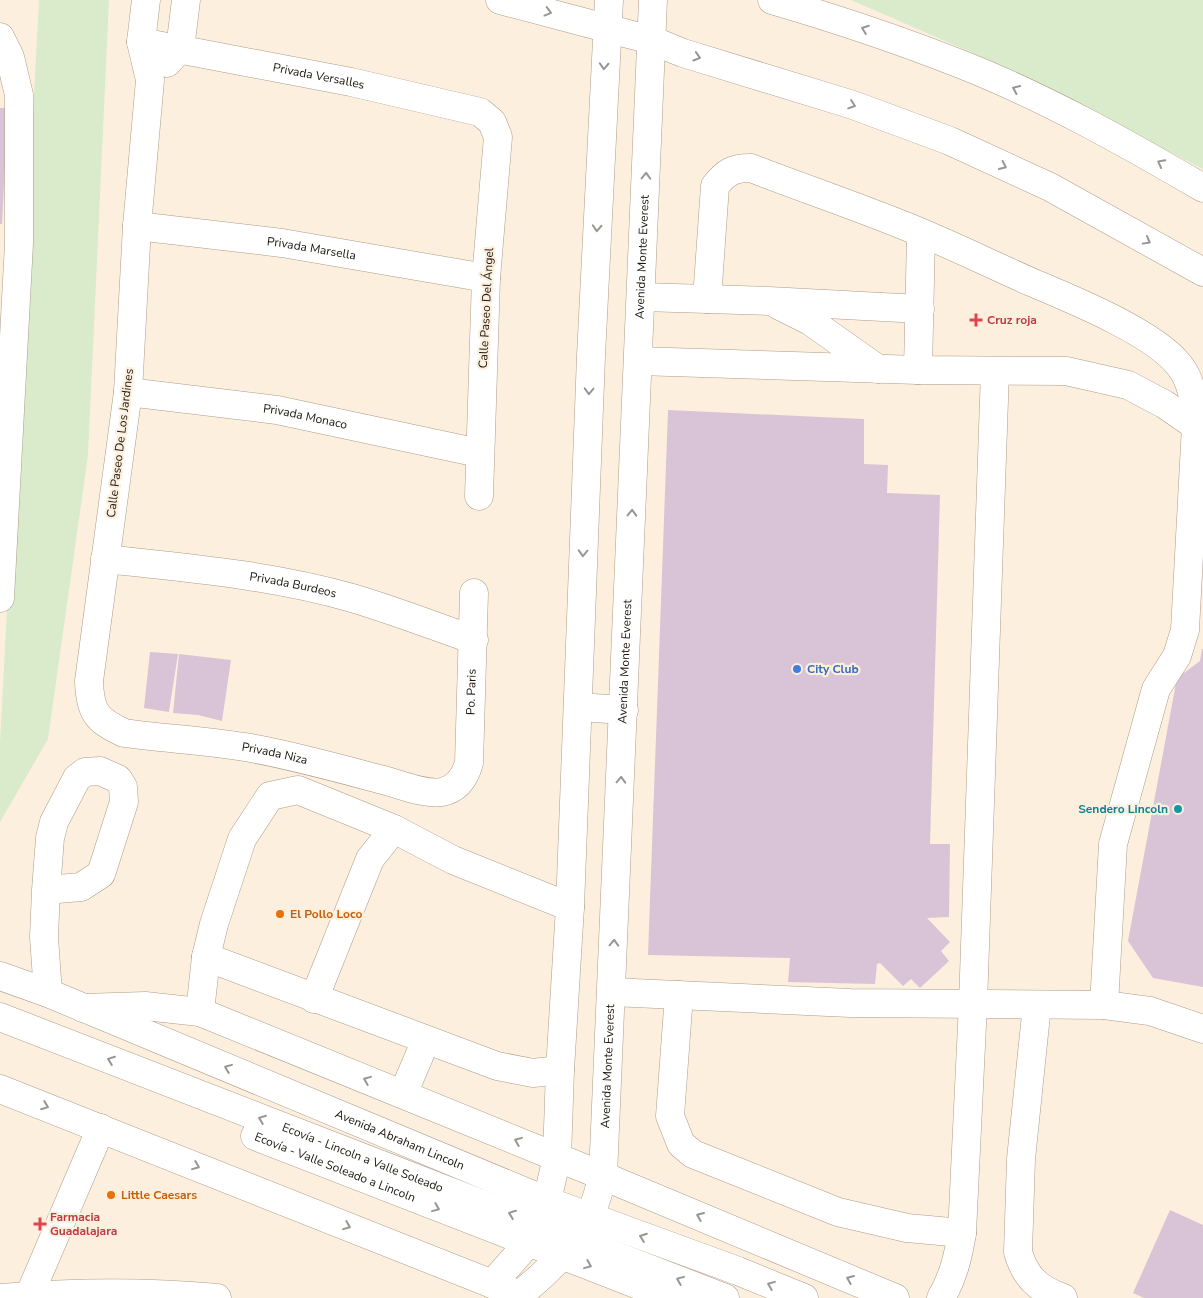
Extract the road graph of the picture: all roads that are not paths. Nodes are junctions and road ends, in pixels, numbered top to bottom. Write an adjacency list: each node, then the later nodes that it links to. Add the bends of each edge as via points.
1 (146, 0): 10 (street, Calle Paseo De Los Jardines)
2 (186, 0): 11 (street)
3 (500, 0): 7 (street, one-way to 7)
4 (609, 0): 7 (street)
5 (653, 0): 9 (street, Avenida Monte Everest)
6 (772, 0): 14 (street, one-way to 6, via 1067,113 964,65 858,26)
7 (607, 28): 9 (street); 35 (street, one-way to 35)
8 (0, 37): 33 (street, via 10,57 19,95 19,243)
9 (651, 40): 17 (street, one-way to 17, via 683,53 853,105 950,141 1050,188); 19 (street, Avenida Monte Everest, one-way to 9)
10 (141, 42): 11 (street, Privada Versalles); 12 (street, Calle Paseo De Los Jardines)
11 (180, 50): 12 (street); 13 (street, Privada Versalles, via 480,112)
12 (150, 80): 15 (street, Calle Paseo De Los Jardines)
13 (492, 122): 18 (street, Calle Paseo Del Ángel, via 498,137)
14 (1203, 188)
15 (137, 226): 18 (street, Privada Marsella, via 282,243); 27 (street, Calle Paseo De Los Jardines)
16 (922, 234): 20 (street, via 750,168 737,168 725,173 715,186); 22 (street); 28 (street, via 1070,299 1130,329 1167,353 1180,366 1189,383)
17 (1203, 272)
18 (486, 278): 29 (street, Calle Paseo Del Ángel)
19 (642, 298): 20 (street); 23 (street, Avenida Monte Everest)
20 (707, 300): 21 (street)
21 (769, 301): 22 (street); 24 (street, via 810,322)
22 (920, 309): 25 (street)
23 (638, 361): 24 (street); 36 (street, Avenida Monte Everest, one-way to 23)
24 (878, 369): 25 (street)
25 (918, 370): 26 (street)
26 (995, 371): 28 (street, via 1066,371 1128,385); 48 (street)
27 (128, 392): 29 (street, Privada Monaco, via 277,410); 31 (street, Calle Paseo De Los Jardines)
28 (1200, 427): 50 (street, via 1185,630 1176,656 1156,689 1113,844)
29 (479, 454): 30 (street, Calle Paseo Del Ángel)
30 (479, 496)
31 (105, 560): 34 (street, Privada Burdeos, via 224,572 284,582 352,598); 37 (street, Calle Paseo De Los Jardines, via 89,681 89,699)
32 (474, 593): 34 (street, Po. Paris)
33 (0, 598)
34 (474, 640): 38 (street, Po. Paris, via 469,763 466,776)
35 (578, 707): 36 (street); 41 (street)
36 (624, 710): 44 (street, Avenida Monte Everest, one-way to 36)
37 (95, 715): 38 (street, Privada Niza, via 124,733 255,749 434,792 444,792)
38 (456, 786)
39 (394, 829): 41 (street, via 453,860); 42 (street, via 298,790 270,796 242,839); 47 (street, via 370,859)
40 (46, 890): 40 (street, via 54,822 77,778 100,771 118,779 123,787 124,802 101,874 81,887); 45 (street, via 44,936)
41 (570, 907): 57 (street)
42 (206, 957): 47 (street); 52 (street)
43 (0, 976): 45 (street, Avenida Abraham Lincoln)
44 (612, 992): 46 (street); 62 (street, Avenida Monte Everest)
45 (48, 993): 51 (street, Avenida Abraham Lincoln)
46 (679, 995): 48 (street, via 850,1003); 64 (street, via 670,1116 681,1144 693,1154 838,1212 907,1228)
47 (314, 999): 56 (street)
48 (973, 1004): 49 (street); 64 (street)
49 (1037, 1005): 50 (street); 76 (street, via 1021,1159 1018,1252 1032,1281)
50 (1104, 1005): 54 (street, via 1150,1011)
51 (83, 1008): 52 (street, via 145,1006); 63 (street, Avenida Abraham Lincoln, one-way to 51)
52 (200, 1012): 59 (street, one-way to 52)
53 (0, 1017): 63 (street, Ecovía - Lincoln a Valle Soleado, one-way to 53)
54 (1203, 1029)
55 (0, 1035): 63 (street, Ecovía - Valle Soleado a Lincoln, one-way to 63, via 483,1226)
56 (426, 1040): 57 (street, via 517,1072); 59 (street)
57 (560, 1070): 61 (street)
58 (0, 1089): 60 (street, one-way to 60)
59 (403, 1094): 61 (street, one-way to 59)
60 (101, 1128): 66 (street, one-way to 66); 67 (street)
61 (557, 1157): 62 (street); 63 (street)
62 (603, 1176): 65 (street, Avenida Monte Everest); 74 (street, one-way to 62)
63 (538, 1222): 65 (street, Avenida Abraham Lincoln); 65 (street, Ecovía - Valle Soleado a Lincoln); 66 (street)
64 (962, 1233): 75 (street, via 949,1284)
65 (576, 1237): 68 (street, Avenida Monte Everest); 71 (street, Ecovía - Valle Soleado a Lincoln, one-way to 71); 72 (street, one-way to 65); 73 (street, Avenida Abraham Lincoln, one-way to 65, via 738,1271)
66 (492, 1284): 68 (street)
67 (29, 1296): 69 (street); 70 (street, via 171,1294)
68 (521, 1297)
69 (0, 1298)
70 (217, 1298)
71 (672, 1298)
72 (725, 1298)
73 (804, 1298)
74 (895, 1298)
75 (941, 1298)
76 (1063, 1298)

